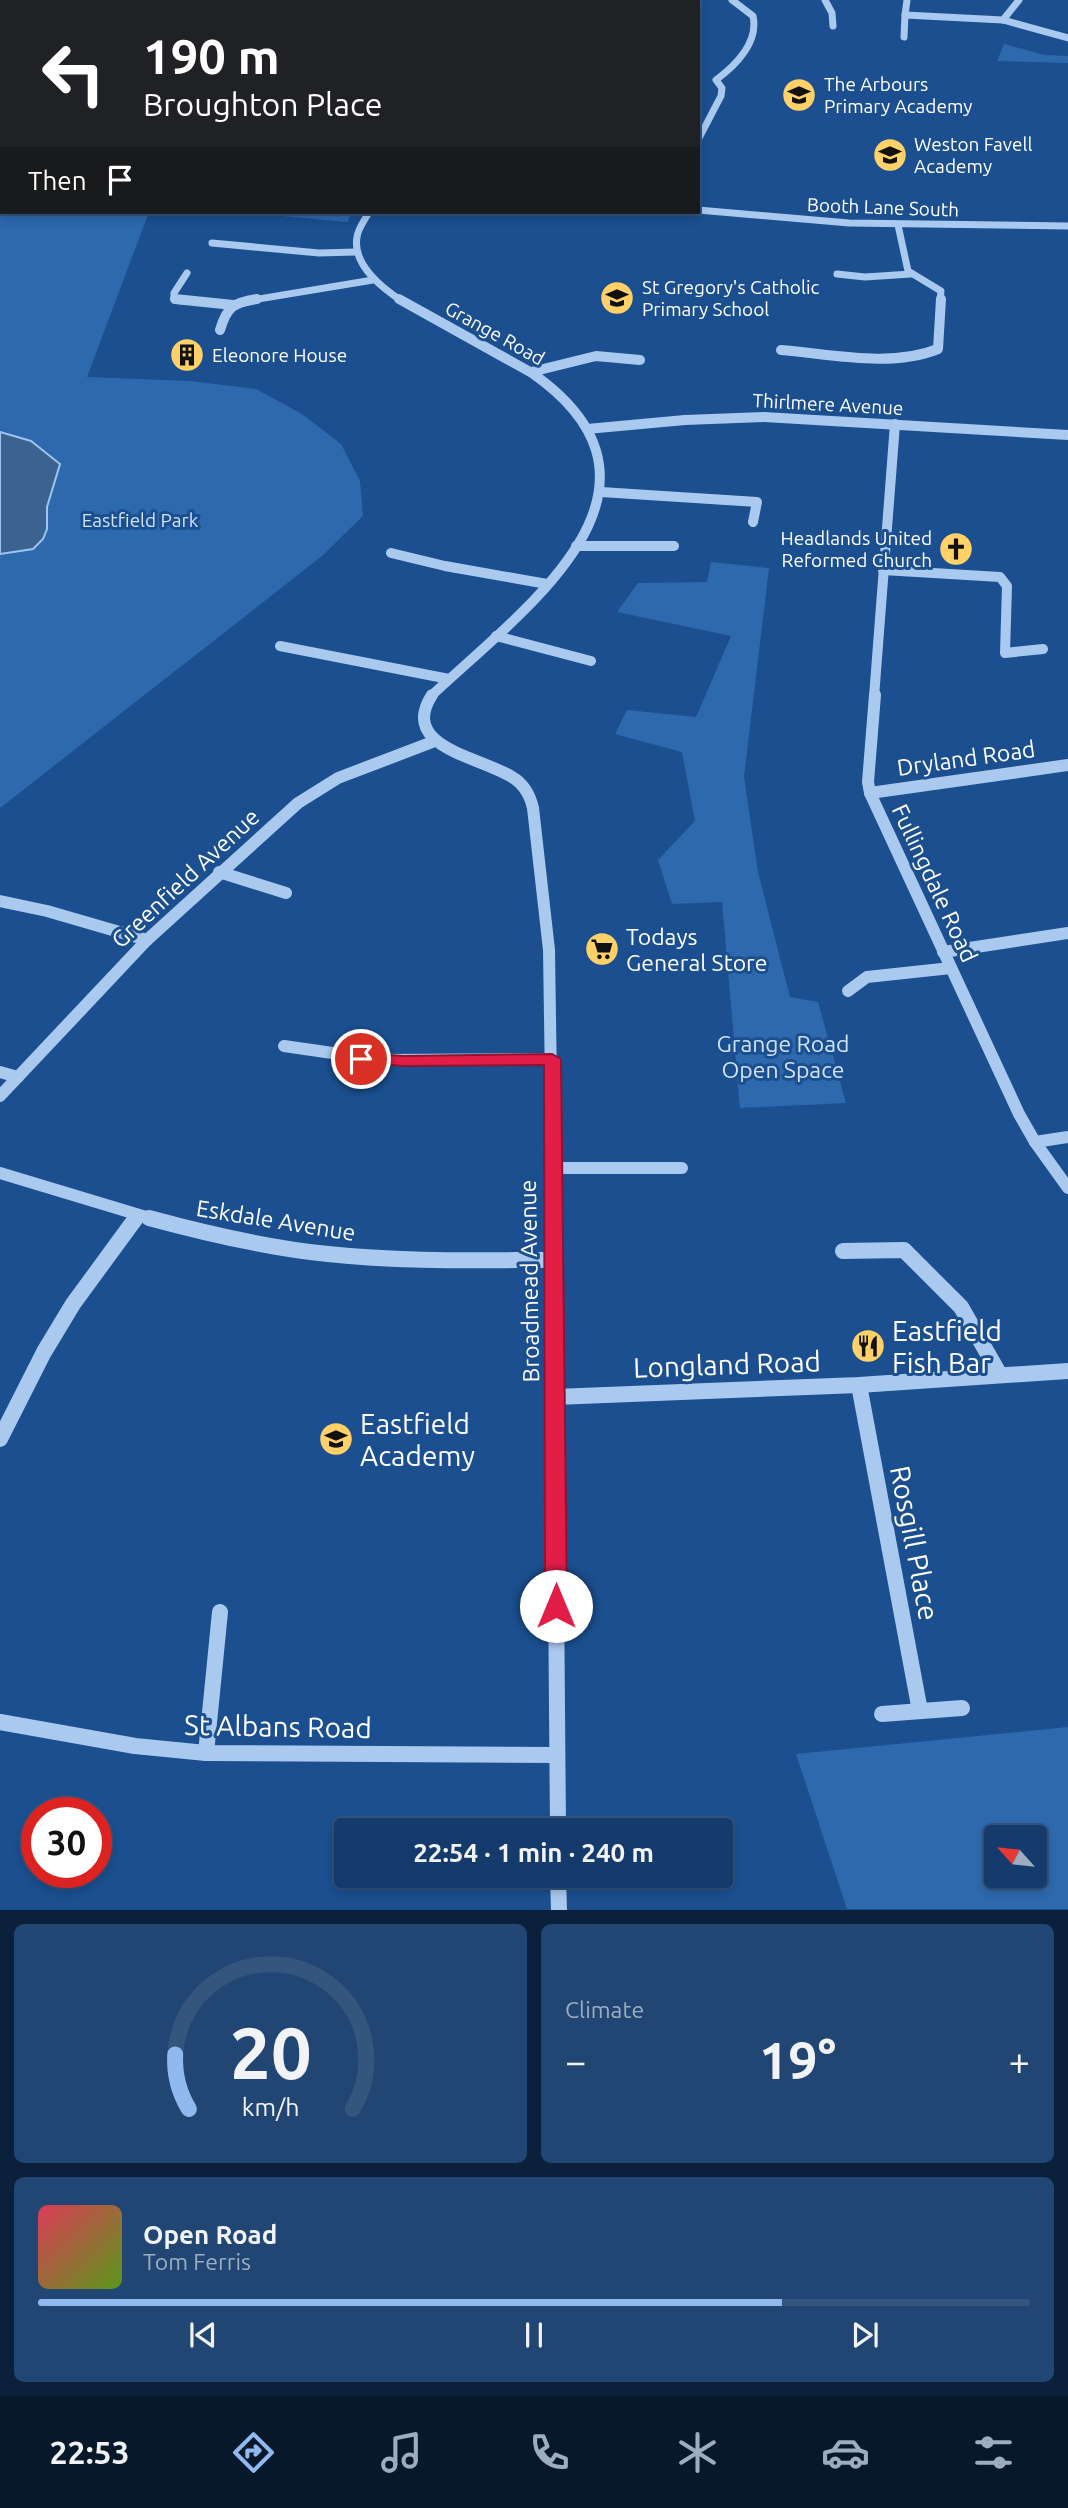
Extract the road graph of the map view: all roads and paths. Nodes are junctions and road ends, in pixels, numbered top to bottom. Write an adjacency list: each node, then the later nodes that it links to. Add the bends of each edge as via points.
1 (732, 0): 10 (street, via 753,16 755,29 739,62 716,80 721,96)
2 (825, 0): 7 (street)
3 (906, 0): 5 (street)
4 (1019, 0): 6 (street)
5 (905, 15): 6 (street); 8 (street)
6 (1003, 20): 9 (street)
7 (833, 26)
8 (904, 37)
9 (1068, 38)
10 (700, 136)
11 (700, 210): 13 (street, Booth Lane South)
12 (368, 214): 16 (street, via 357,234)
13 (898, 225): 14 (street, Booth Lane South); 19 (street)
14 (1068, 226)
15 (212, 243): 16 (street)
16 (356, 252): 20 (street, Grange Road)
17 (187, 273): 21 (street, via 174,299)
18 (837, 274): 19 (street, via 865,281)
19 (911, 274): 26 (street, via 941,291 938,349 916,357)
20 (373, 280): 21 (street); 29 (street, Grange Road, via 401,301)
21 (233, 305): 22 (street)
22 (220, 330)
23 (828, 339): 26 (street)
24 (589, 346): 27 (street)
25 (781, 350): 26 (street)
26 (827, 353)
27 (596, 356): 28 (street); 29 (street)
28 (640, 360)
29 (531, 372): 31 (street, Grange Road, via 569,404)
30 (895, 424): 31 (street, Thirlmere Avenue, via 739,418); 32 (street, Thirlmere Avenue); 38 (street, Fullingdale Road)
31 (587, 429): 33 (street, Grange Road, via 598,458)
32 (1068, 435)
33 (601, 492): 34 (street, via 757,502); 35 (street, Grange Road)
34 (753, 522)
35 (576, 546): 36 (street); 39 (street, Grange Road)
36 (674, 546)
37 (391, 553): 39 (street)
38 (883, 570): 42 (street, via 1000,577 1007,586 1005,653); 47 (street, Fullingdale Road)
39 (547, 584): 40 (street, Grange Road)
40 (496, 636): 43 (street); 44 (street, Grange Road)
41 (280, 646): 44 (street)
42 (1043, 649)
43 (592, 661)
44 (449, 679): 45 (street, Grange Road, via 424,706 424,724)
45 (435, 741): 48 (street, Greenfield Avenue, via 366,766 311,793); 57 (street, Broadmead Avenue, via 452,752 503,769 519,780 532,804 547,918)
46 (1068, 765): 47 (street, Dryland Road)
47 (870, 793): 53 (street, Fullingdale Road)
48 (219, 872): 49 (street); 52 (street, Greenfield Avenue)
49 (286, 893)
50 (0, 901): 52 (street)
51 (1068, 933): 53 (street)
52 (147, 940): 59 (street, Greenfield Avenue)
53 (943, 952): 54 (street, Fullingdale Road)
54 (951, 968): 55 (street, via 867,977); 62 (street, Fullingdale Road)
55 (848, 991)
56 (284, 1046): 57 (street, via 380,1060)
57 (552, 1059): 63 (street, Broadmead Avenue)
58 (0, 1072): 59 (street)
59 (18, 1077): 60 (street, Greenfield Avenue)
60 (0, 1096)
61 (1068, 1137): 62 (street)
62 (1035, 1142): 66 (street, Fullingdale Road)
63 (553, 1168): 64 (street); 69 (street, Broadmead Avenue)
64 (682, 1168)
65 (0, 1173): 67 (street, Eskdale Avenue)
66 (1068, 1188)
67 (138, 1216): 69 (street, Eskdale Avenue, via 238,1240 340,1255); 74 (street, via 72,1304)
68 (843, 1251): 71 (street, via 904,1250 961,1307)
69 (553, 1259): 73 (street, Broadmead Avenue)
70 (1068, 1371): 71 (street, Longland Road)
71 (1000, 1375): 72 (street, Longland Road)
72 (859, 1385): 73 (street, Longland Road); 77 (street, Rosgill Place)
73 (555, 1397): 81 (street, Broadmead Avenue)
74 (0, 1439)
75 (220, 1612): 80 (street)
76 (962, 1708): 77 (street)
77 (920, 1711): 78 (street)
78 (882, 1714)
79 (0, 1722): 80 (street, St Albans Road, via 135,1746)
80 (206, 1753): 81 (street, St Albans Road)
81 (557, 1755): 82 (street, Broadmead Avenue)
82 (558, 1818)
83 (558, 1888): 84 (street)
84 (559, 1909)

